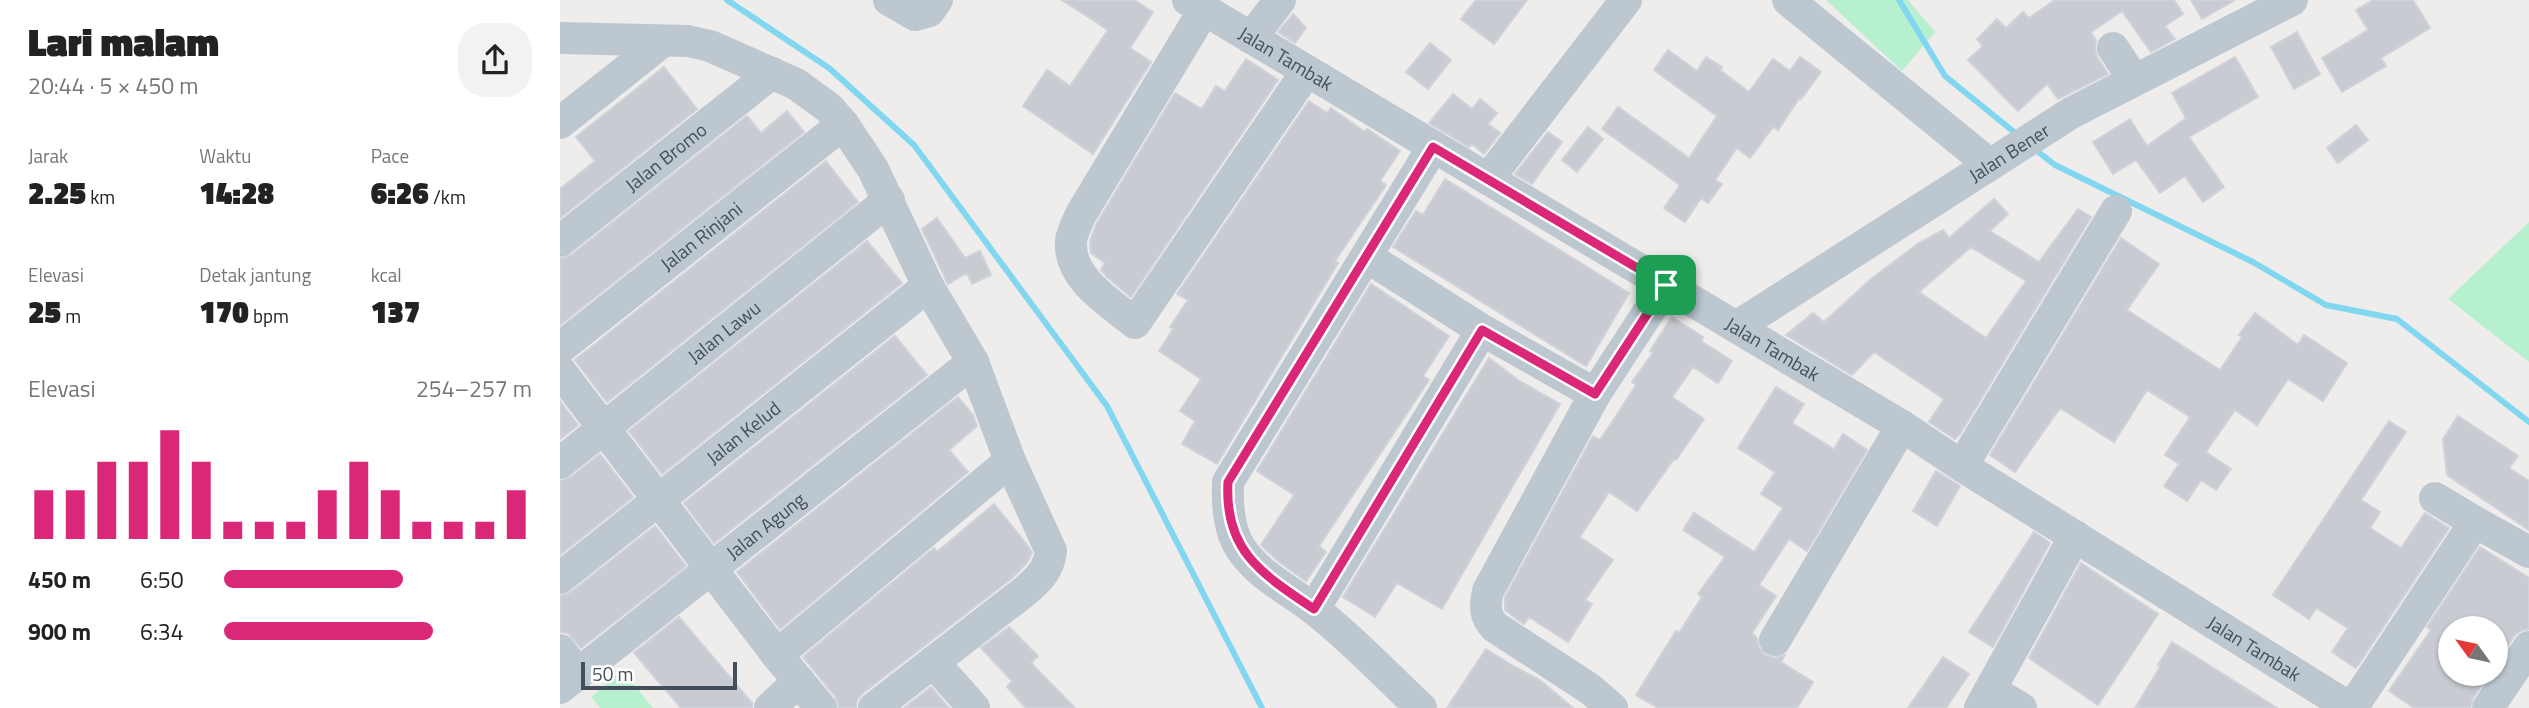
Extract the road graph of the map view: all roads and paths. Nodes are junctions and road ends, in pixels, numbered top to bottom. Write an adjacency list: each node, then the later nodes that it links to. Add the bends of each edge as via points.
1 (889, 0): 2 (street, via 915,15 929,11)
2 (937, 0)
3 (1280, 0): 9 (street)
4 (1626, 0): 19 (street)
5 (1788, 0): 18 (street)
6 (2292, 0): 14 (street, Jalan Bener)
7 (1196, 5): 9 (street, Jalan Tambak); 12 (street, via 1081,214 1071,242 1087,282 1135,323)
8 (560, 38): 10 (street)
9 (1251, 38): 12 (street, Jalan Tambak)
10 (663, 41): 13 (street, via 710,46); 15 (street)
11 (2113, 48): 14 (street)
12 (1307, 71): 17 (street, Jalan Tambak)
13 (772, 73): 16 (street, via 796,84); 22 (street, Jalan Bromo)
14 (2134, 80): 18 (street, Jalan Bener)
15 (560, 123)
16 (843, 124): 20 (street); 28 (street, Jalan Rinjani)
17 (1433, 147): 19 (street, Jalan Tambak); 23 (street)
18 (1989, 164): 26 (street, Jalan Bener)
19 (1488, 179): 24 (street, Jalan Tambak)
20 (889, 200): 25 (street); 33 (street, Jalan Lawu)
21 (2116, 211): 36 (street)
22 (560, 241)
23 (1367, 257): 27 (street); 44 (street, via 1228,482 1227,501 1240,548 1266,576)
24 (1666, 285): 26 (street, Jalan Tambak); 31 (street)
25 (928, 286): 29 (street); 38 (street, Jalan Kelud)
26 (1736, 327): 32 (street, Jalan Tambak)
27 (1482, 330): 31 (street); 44 (street)
28 (560, 348)
29 (973, 362): 34 (street); 42 (street, Jalan Agung)
30 (560, 371): 33 (street)
31 (1595, 394): 57 (street, via 1488,590 1486,611 1495,627)
32 (1902, 426): 36 (street, Jalan Tambak); 45 (street)
33 (602, 429): 35 (street, Jalan Lawu); 38 (street)
34 (1010, 461): 47 (street); 48 (street, via 1051,551 1050,562 1024,592)
35 (560, 463)
36 (1962, 466): 40 (street, Jalan Tambak)
37 (2435, 498): 39 (street)
38 (659, 501): 42 (street); 43 (street, Jalan Kelud)
39 (2475, 522): 41 (street); 59 (street)
40 (2075, 536): 51 (street); 59 (street, Jalan Tambak)
41 (2529, 552)
42 (711, 569): 47 (street); 49 (street, Jalan Agung)
43 (560, 578)
44 (1314, 609): 56 (street)
45 (1775, 640)
46 (2529, 647): 60 (street)
47 (777, 654): 50 (street)
48 (933, 662): 54 (street); 55 (street)
49 (566, 671)
50 (799, 681): 52 (street); 53 (street)
51 (1985, 699): 58 (street)
52 (770, 708)
53 (821, 708)
54 (874, 708)
55 (974, 708)
56 (1421, 708)
57 (1612, 708)
58 (2021, 708)
59 (2351, 708)
60 (2488, 708)

